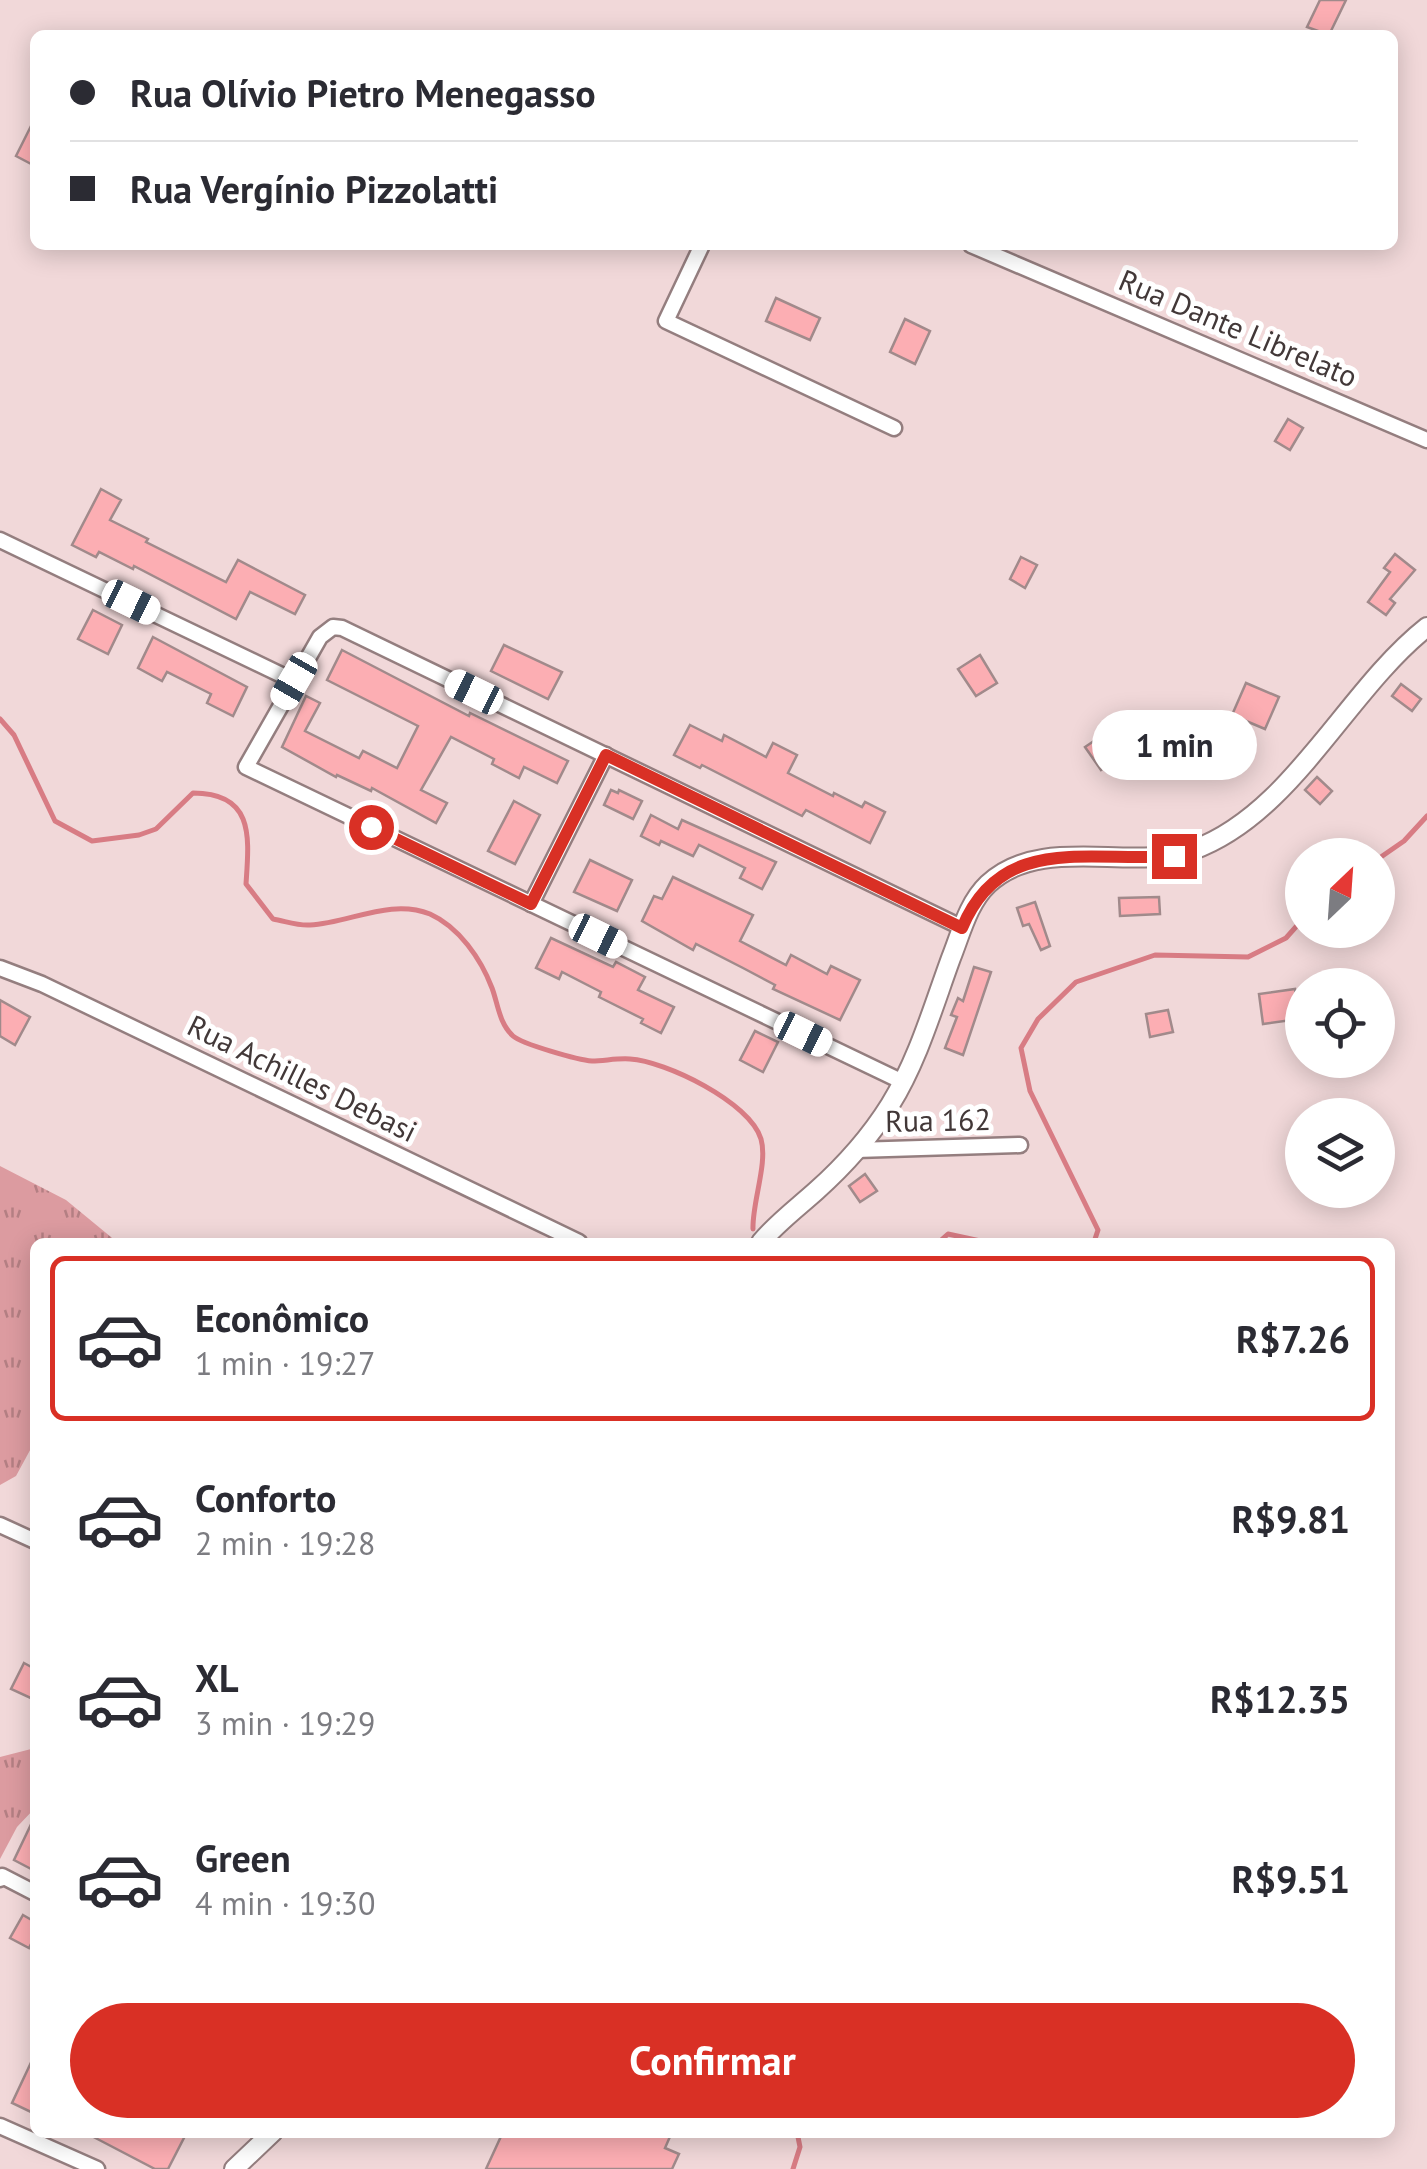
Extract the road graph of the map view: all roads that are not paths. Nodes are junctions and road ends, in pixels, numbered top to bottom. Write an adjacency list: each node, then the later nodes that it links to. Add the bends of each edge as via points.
1 (700, 250): 3 (street, via 666,320)
2 (983, 250): 4 (street, Rua Dante Librelato)
3 (894, 428)
4 (1427, 440)
5 (0, 540): 7 (street)
6 (1427, 628): 10 (street, via 1275,794 1230,831 1174,856 1026,863 990,882)
7 (294, 681): 8 (street, via 332,626); 9 (street, via 246,767)
8 (606, 755): 9 (street); 10 (street)
9 (531, 904): 12 (street)
10 (962, 928): 12 (street)
11 (0, 968): 15 (street, Rua Achilles Debasi)
12 (902, 1082): 14 (street)
13 (1020, 1145): 14 (street, Rua 162)
14 (856, 1150): 16 (street)
15 (571, 1238)
16 (765, 1238)
17 (0, 1525): 18 (street)
18 (30, 1539)
19 (1, 1877): 20 (street)
20 (30, 1891)
21 (0, 2126): 23 (street)
22 (267, 2138): 24 (street)
23 (97, 2169)
24 (234, 2169)

